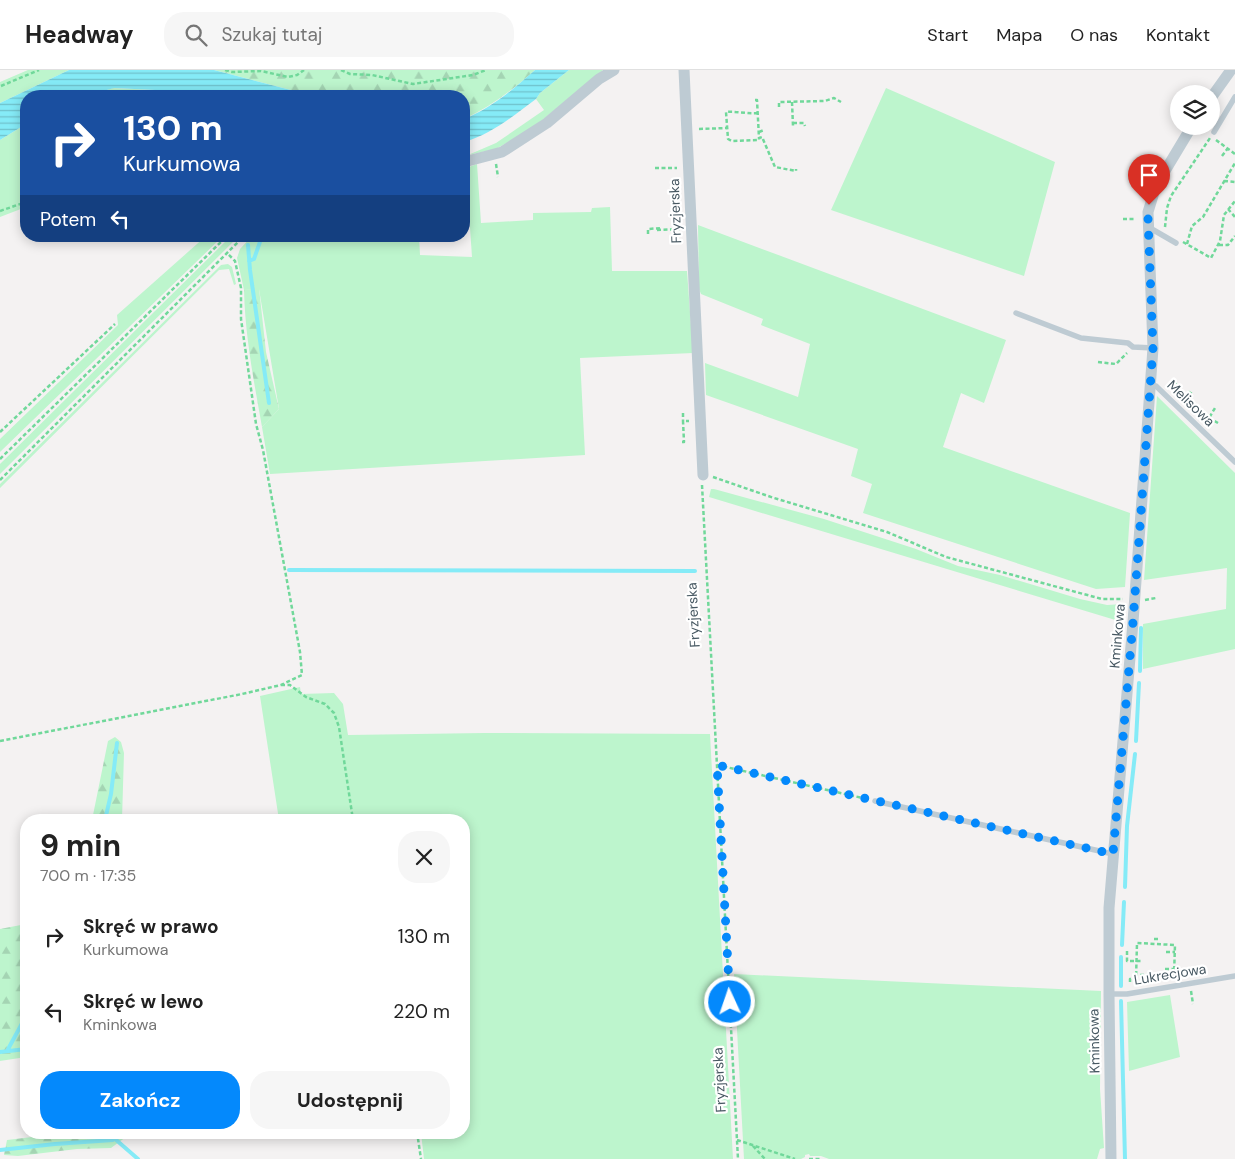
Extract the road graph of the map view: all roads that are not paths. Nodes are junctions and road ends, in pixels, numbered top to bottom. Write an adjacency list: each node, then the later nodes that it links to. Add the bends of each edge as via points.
1 (614, 70): 8 (street, via 502,152)
2 (684, 70): 15 (street, Fryzjerska)
3 (1231, 70): 4 (street)
4 (1220, 85)
5 (1235, 97): 6 (lane)
6 (1220, 122)
7 (1187, 135): 9 (street, Kminkowa, via 1153,193)
8 (470, 160)
9 (1148, 228): 10 (lane); 12 (street, Kminkowa)
10 (1178, 241)
11 (1016, 313): 12 (lane, via 1081,338 1128,343)
12 (1153, 352): 13 (street, Kminkowa)
13 (1150, 385): 14 (lane, Melisowa, via 1156,386); 17 (street, Kminkowa)
14 (1235, 462)
15 (703, 475)
16 (875, 801): 17 (lane)
17 (1113, 854): 19 (street, Kminkowa)
18 (1235, 976): 19 (lane, Lukrecjowa, via 1128,994)
19 (1109, 994): 20 (street, Kminkowa)
20 (1112, 1159)

